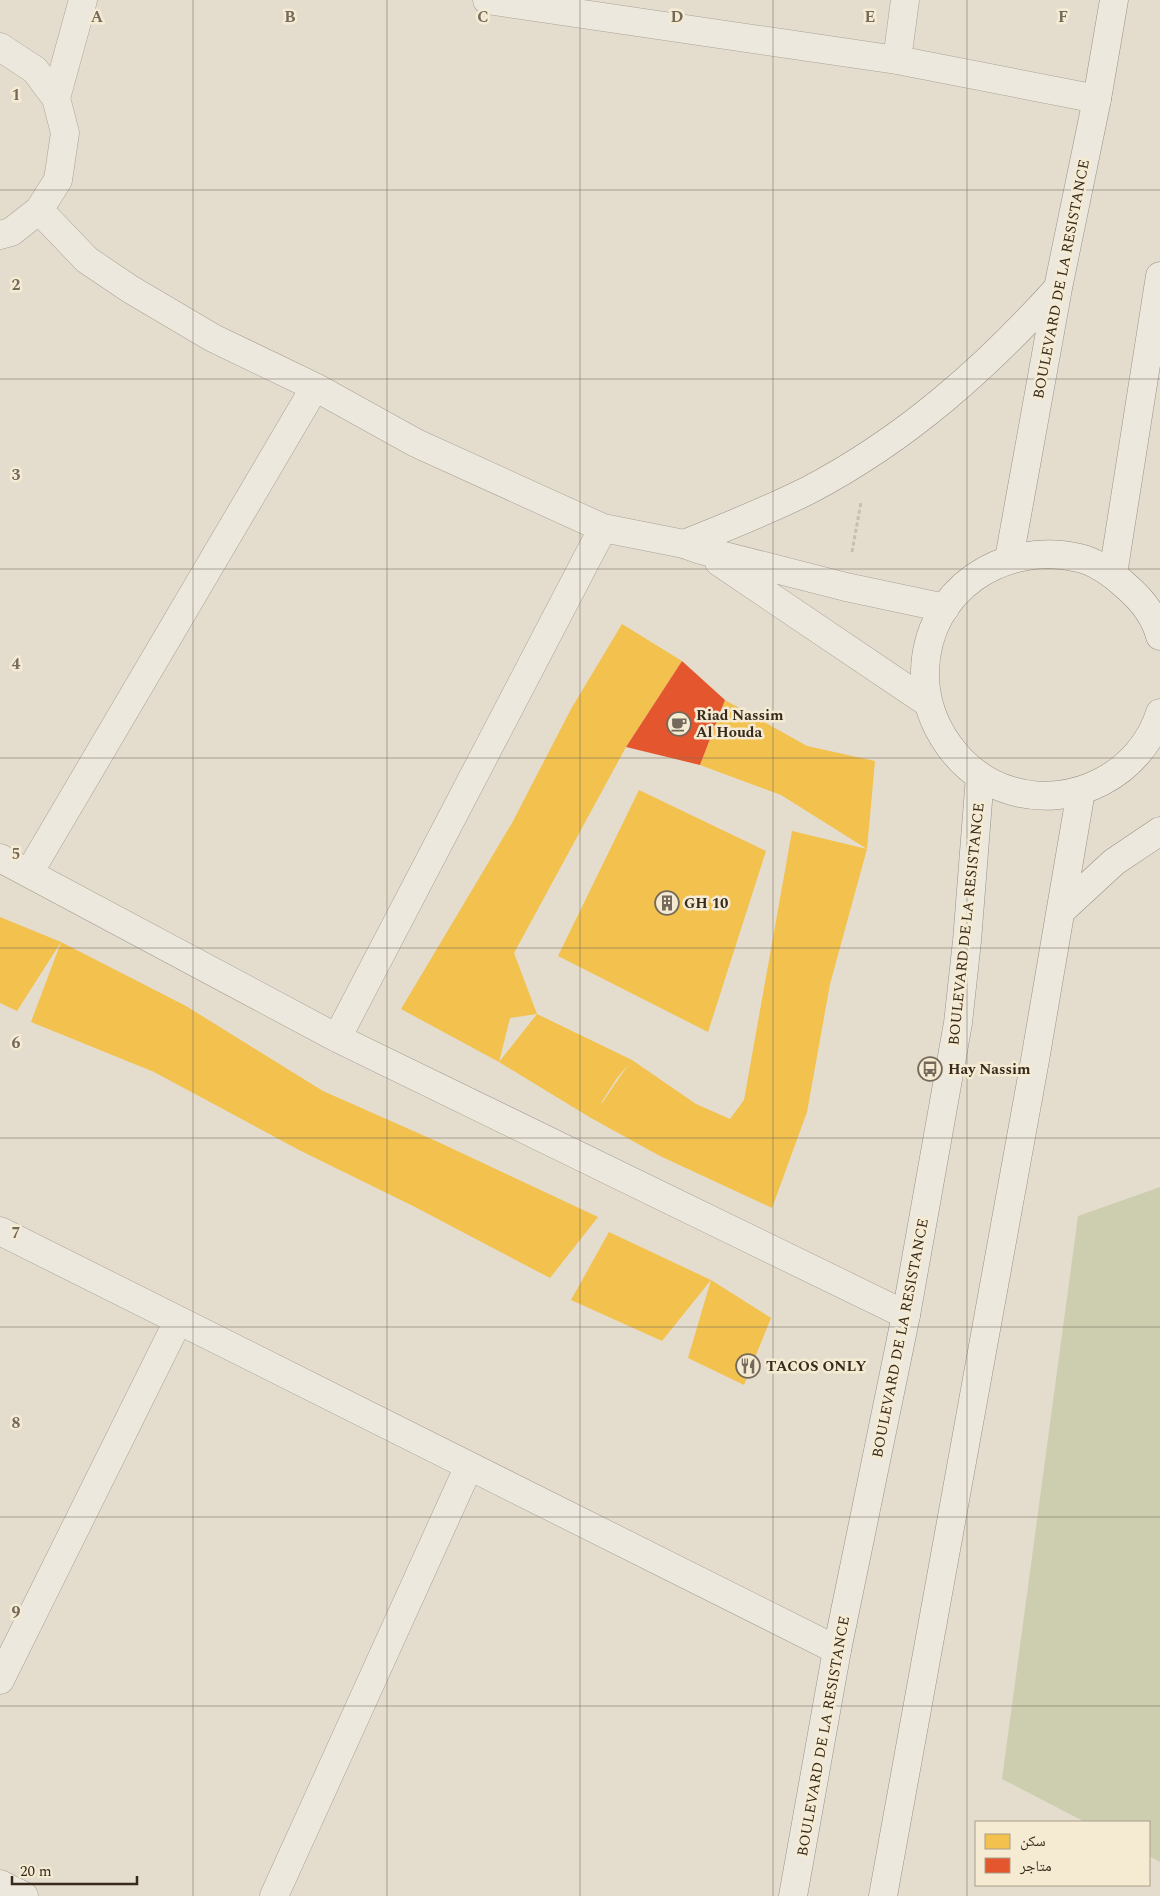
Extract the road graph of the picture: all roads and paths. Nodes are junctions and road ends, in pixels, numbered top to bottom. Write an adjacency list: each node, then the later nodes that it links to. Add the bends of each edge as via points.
1 (83, 0): 7 (street)
2 (905, 0): 6 (street)
3 (1114, 0): 8 (street, BOULEVARD DE LA RESISTANCE)
4 (497, 1): 6 (street)
5 (0, 47): 7 (street, via 35,70)
6 (897, 60): 8 (street)
7 (56, 98): 9 (street, via 65,133 58,180)
8 (1097, 99): 12 (street, BOULEVARD DE LA RESISTANCE)
9 (39, 210): 10 (street, via 11,232); 13 (street, via 87,260 130,290 213,338)
10 (0, 235)
11 (1160, 276): 18 (street)
12 (1058, 288): 14 (street, via 1016,335 970,378); 17 (street, BOULEVARD DE LA RESISTANCE)
13 (315, 387): 15 (street, via 416,443); 28 (street)
14 (870, 454): 16 (street, via 810,489); 19 (path)
15 (603, 528): 16 (street); 30 (street)
16 (693, 547): 19 (street); 22 (street)
17 (1009, 559): 18 (street, via 1044,553 1080,558); 20 (street, via 972,578)
18 (1113, 574): 21 (street, via 1139,597 1158,627)
19 (846, 587): 20 (street)
20 (944, 608): 22 (street, via 931,638 925,670)
21 (1160, 636)
22 (928, 703): 24 (street, via 939,731 957,756)
23 (1158, 724): 25 (street, via 1136,757 1111,778)
24 (980, 776): 25 (street, via 1012,791 1046,796); 32 (street, BOULEVARD DE LA RESISTANCE, via 958,1024)
25 (1081, 791): 29 (street)
26 (1160, 831): 29 (street, via 1114,862)
27 (0, 858): 28 (street)
28 (30, 873): 30 (street)
29 (1062, 910): 41 (street)
30 (337, 1038): 32 (street)
31 (0, 1232): 33 (street)
32 (906, 1315): 35 (street, BOULEVARD DE LA RESISTANCE)
33 (178, 1321): 34 (street); 36 (street)
34 (469, 1466): 35 (street); 39 (street)
35 (837, 1650): 40 (street, BOULEVARD DE LA RESISTANCE)
36 (0, 1680)
37 (0, 1884): 38 (street)
38 (24, 1896)
39 (274, 1896)
40 (793, 1896)
41 (883, 1896)

